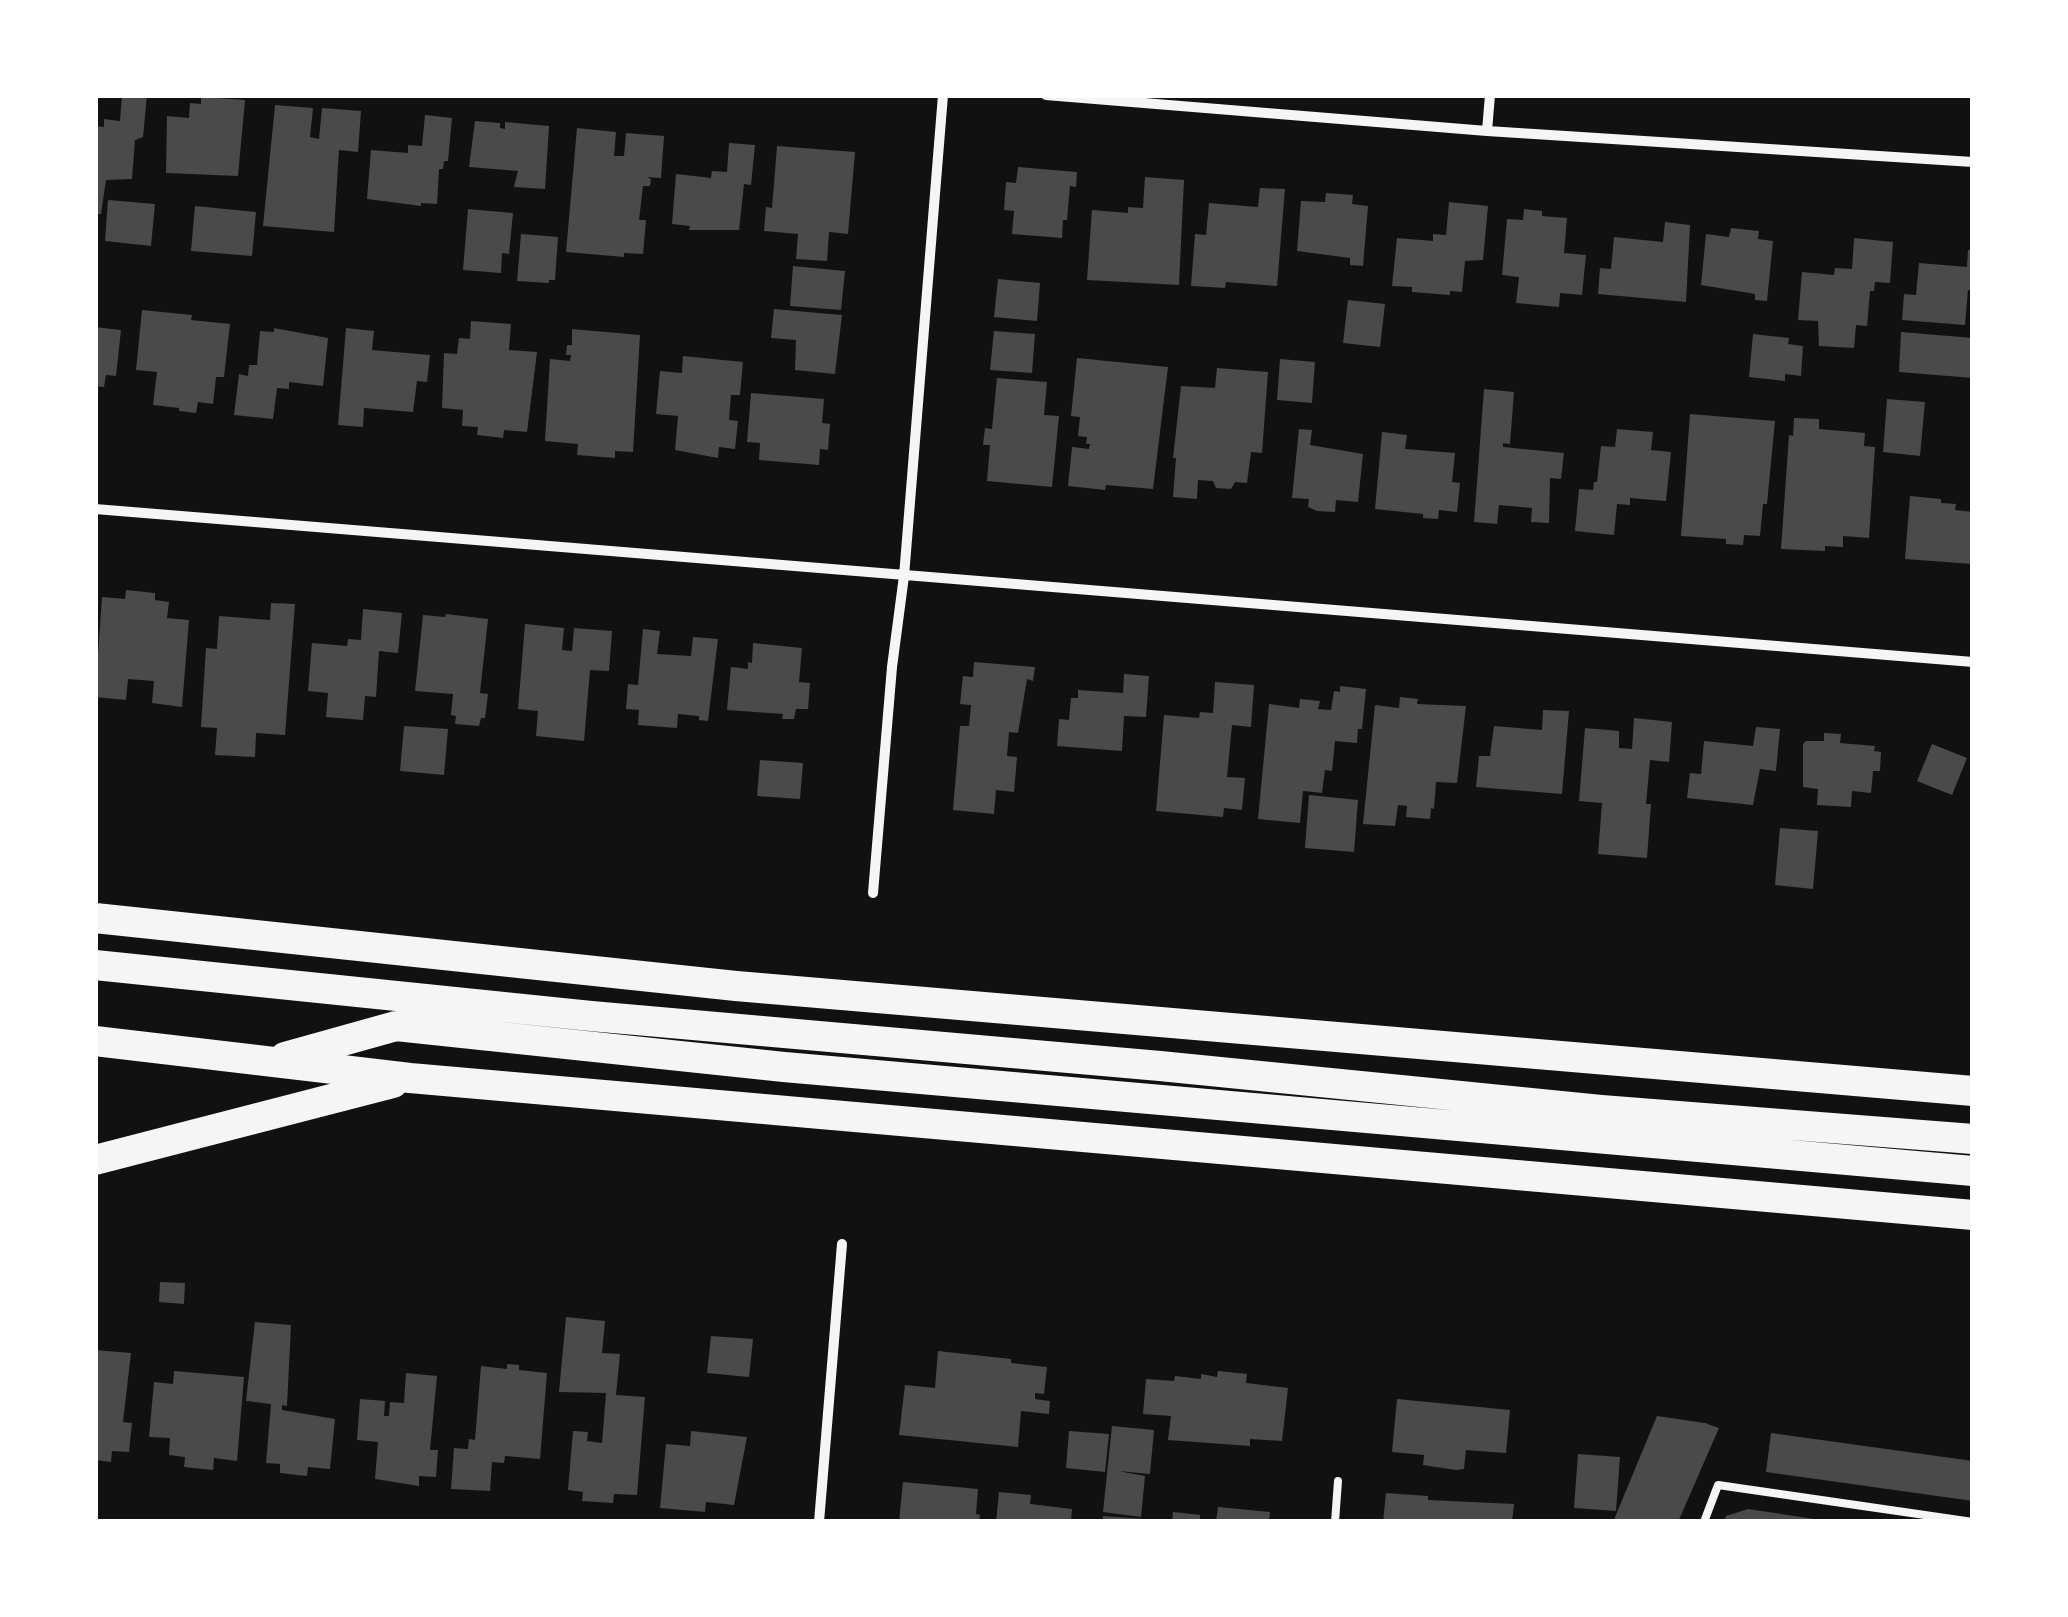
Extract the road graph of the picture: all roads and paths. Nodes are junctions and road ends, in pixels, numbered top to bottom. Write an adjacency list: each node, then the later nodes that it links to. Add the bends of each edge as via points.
1 (943, 95): 7 (street)
2 (1046, 95): 4 (street)
3 (1490, 95): 4 (street)
4 (1488, 131): 5 (street)
5 (1973, 162)
6 (95, 509): 7 (street)
7 (904, 576): 8 (street); 9 (street)
8 (1973, 662)
9 (872, 893)
10 (95, 918): 15 (highway, via 736,986)
11 (95, 965): 16 (highway, via 1621,1112)
12 (95, 1041): 13 (highway)
13 (268, 1062): 14 (highway); 18 (highway, via 396,1026 784,1067)
14 (410, 1078): 17 (highway); 19 (highway)
15 (1973, 1091)
16 (1973, 1139)
17 (95, 1160)
18 (1973, 1170)
19 (1973, 1215)
20 (842, 1244): 22 (street)
21 (1338, 1480): 23 (lane)
22 (818, 1522)
23 (1335, 1522)
24 (1704, 1522): 25 (lane, via 1718,1485)
25 (1973, 1522)

